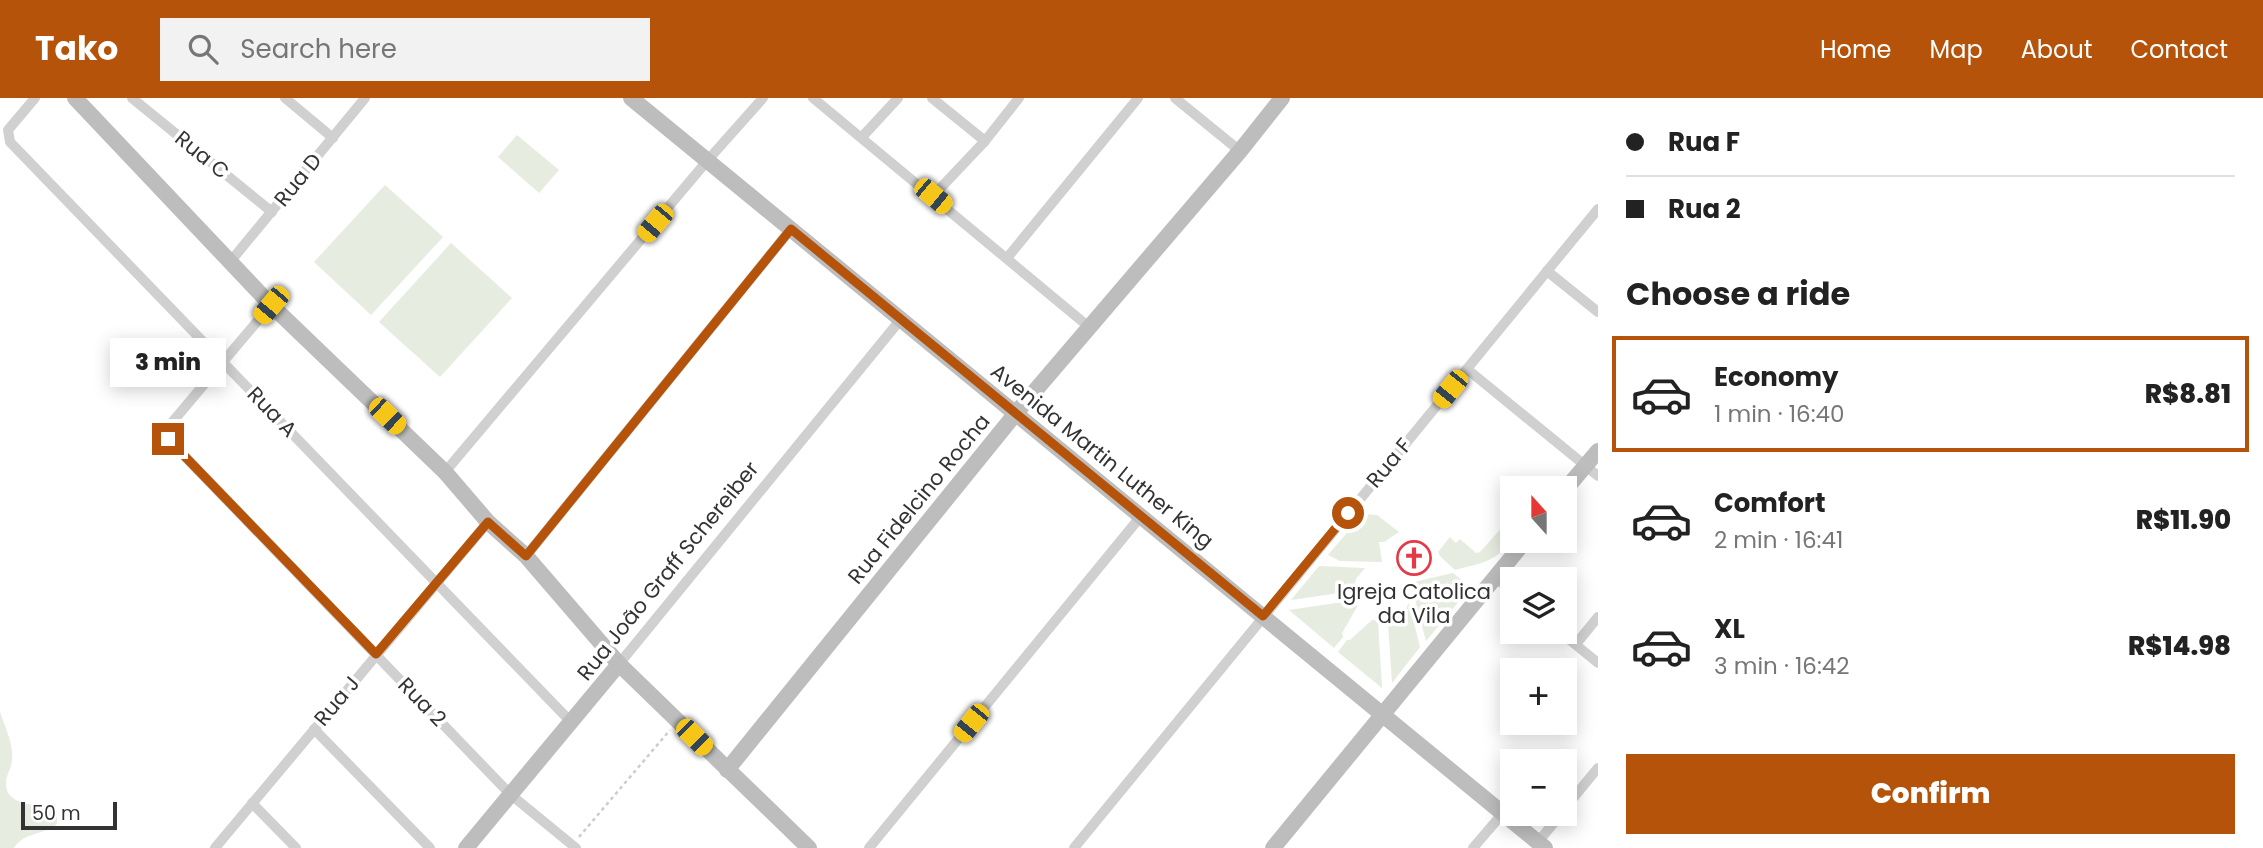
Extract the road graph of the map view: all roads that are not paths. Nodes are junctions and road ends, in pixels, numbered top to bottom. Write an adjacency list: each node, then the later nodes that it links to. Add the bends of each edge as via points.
1 (35, 98): 31 (street, Rua A, via 8,130 10,142)
2 (75, 98): 25 (street)
3 (132, 98): 22 (street, Rua C)
4 (285, 98): 16 (street)
5 (365, 98): 16 (street, Rua D)
6 (631, 98): 19 (street, Avenida Martin Luther King)
7 (763, 98): 19 (street)
8 (813, 98): 15 (street)
9 (898, 98): 15 (street)
10 (932, 98): 17 (street)
11 (1019, 98): 17 (street)
12 (1138, 98): 24 (street)
13 (1175, 98): 18 (street)
14 (1282, 98): 18 (street, Rua Fidelcino Rocha)
15 (862, 137): 20 (street)
16 (333, 138): 22 (street, Rua D)
17 (985, 141): 20 (street)
18 (1240, 151): 30 (street, Rua Fidelcino Rocha)
19 (707, 161): 23 (street, Avenida Martin Luther King); 35 (street)
20 (933, 196): 24 (street)
21 (1598, 209): 26 (street, Rua F)
22 (272, 212): 25 (street, Rua D)
23 (791, 229): 29 (street, Avenida Martin Luther King); 41 (street)
24 (1007, 258): 30 (street)
25 (230, 262): 27 (street)
26 (1547, 271): 28 (street); 32 (street, Rua F)
27 (271, 305): 31 (street); 35 (street)
28 (1598, 312)
29 (901, 319): 33 (street, Avenida Martin Luther King); 51 (street, Rua João Graff Schereiber)
30 (1089, 327): 33 (street, Rua Fidelcino Rocha)
31 (223, 362): 43 (street, Rua A); 49 (street, Rua 2, via 169,426 168,439)
32 (1467, 369): 36 (street); 45 (street, Rua F)
33 (1016, 413): 38 (street, Avenida Martin Luther King); 56 (street, Rua Fidelcino Rocha)
34 (1598, 450): 36 (street)
35 (445, 471): 39 (street)
36 (1592, 471): 37 (street)
37 (1577, 482)
38 (1140, 516): 45 (street, Avenida Martin Luther King); 71 (street)
39 (488, 522): 41 (street); 43 (street, Rua J)
40 (1515, 553): 42 (street)
41 (526, 556): 51 (street)
42 (1495, 578): 44 (street); 52 (street)
43 (437, 582): 49 (street, Rua J); 53 (street, Rua A)
44 (1500, 582)
45 (1263, 616): 52 (street, Avenida Martin Luther King); 72 (street, Rua F)
46 (1598, 617): 47 (street)
47 (1577, 643)
48 (1576, 644): 50 (street)
49 (376, 654): 54 (street, Rua J); 58 (street, Rua 2)
50 (1598, 663)
51 (620, 664): 53 (street, Rua João Graff Schereiber); 56 (street)
52 (1382, 713): 60 (street, Avenida Martin Luther King); 73 (street)
53 (571, 722): 58 (street, Rua João Graff Schereiber)
54 (314, 729): 59 (street, Rua J); 68 (street)
55 (1598, 768): 57 (street)
56 (727, 770): 70 (street)
57 (1577, 793)
58 (510, 794): 65 (street); 69 (street, Rua João Graff Schereiber)
59 (253, 803): 66 (street, Rua J); 67 (street)
60 (1500, 811)
61 (1500, 816): 74 (street)
62 (1519, 826): 64 (street, Avenida Martin Luther King)
63 (1554, 826): 64 (street)
64 (1542, 845)
65 (574, 846)
66 (215, 848)
67 (296, 848)
68 (430, 848)
69 (466, 848)
70 (809, 848)
71 (869, 848)
72 (1073, 848)
73 (1273, 848)
74 (1473, 848)

